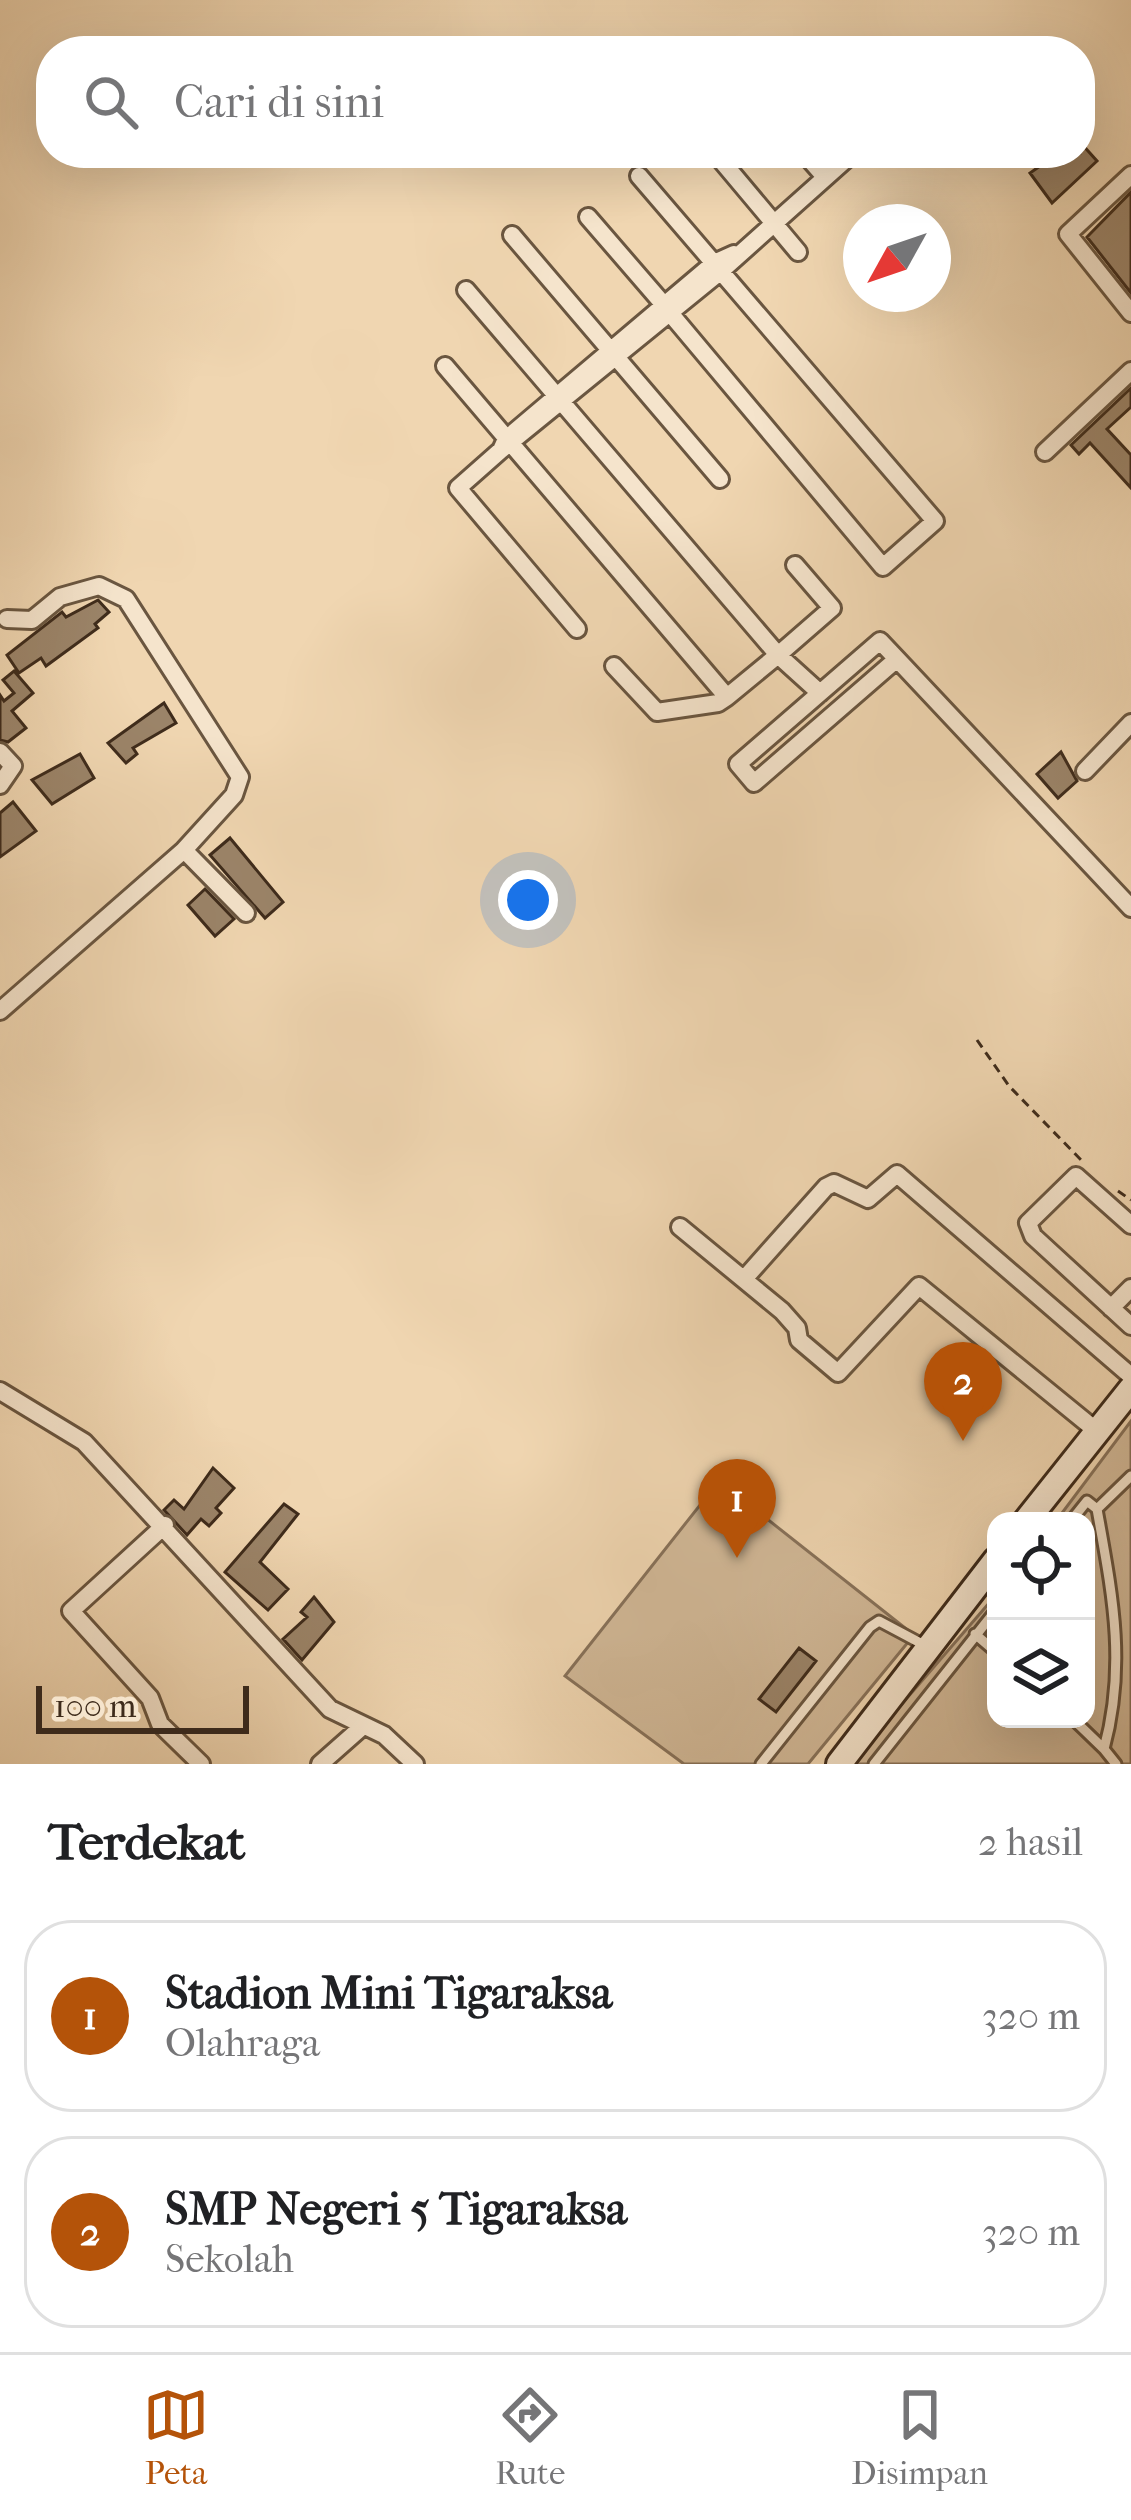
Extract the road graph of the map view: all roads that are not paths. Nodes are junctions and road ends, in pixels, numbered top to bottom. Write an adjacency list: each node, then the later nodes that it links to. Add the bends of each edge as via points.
1 (728, 168): 8 (street)
2 (816, 168): 6 (street)
3 (835, 168): 6 (street)
4 (1131, 175): 14 (street, via 1068,234)
5 (639, 176): 11 (street)
6 (824, 177): 8 (street)
7 (588, 217): 13 (street)
8 (772, 221): 10 (street); 11 (street)
9 (512, 235): 15 (street)
10 (798, 252)
11 (717, 267): 13 (street); 13 (street, via 935,521 883,567)
12 (466, 290): 18 (street)
13 (667, 309): 15 (street)
14 (1131, 313)
15 (614, 354): 18 (street); 21 (street)
16 (445, 366): 19 (street)
17 (1131, 370): 20 (street)
18 (560, 399): 19 (street); 25 (street)
19 (506, 445): 24 (street, via 458,488); 29 (street)
20 (1045, 452)
21 (720, 478)
22 (795, 566): 25 (street, via 832,608)
23 (2, 616): 34 (street, via 32,620 60,597 99,586 125,599 240,777 212,824)
24 (577, 629)
25 (778, 655): 28 (street); 29 (street)
26 (897, 659): 28 (street, via 880,641); 28 (street, via 754,783 738,764); 35 (street)
27 (614, 666): 29 (street, via 657,712)
28 (820, 693)
29 (727, 697)
30 (1131, 723): 32 (street)
31 (0, 752): 33 (street, via 13,766)
32 (1085, 771)
33 (0, 785)
34 (184, 850): 36 (street); 37 (street)
35 (1131, 908)
36 (246, 913)
37 (0, 1011)
38 (1131, 1225): 42 (street, via 1076,1176 1028,1223)
39 (680, 1227): 40 (street)
40 (745, 1278): 44 (street, via 826,1187 868,1199 897,1174); 47 (street, via 838,1373 912,1290 926,1288)
41 (1131, 1288): 42 (street)
42 (1111, 1308): 43 (street)
43 (1131, 1326)
44 (1131, 1376)
45 (1131, 1389): 47 (street)
46 (0, 1391): 52 (street, via 74,1434)
47 (1098, 1432): 50 (street)
48 (1131, 1476): 49 (lane)
49 (1097, 1509): 51 (lane, via 1087,1501); 60 (lane, via 1119,1663)
50 (1033, 1512)
51 (1078, 1512)
52 (165, 1525): 58 (street, via 330,1709); 61 (street, via 71,1611)
53 (987, 1572): 57 (street)
54 (987, 1620): 55 (lane)
55 (975, 1634): 56 (lane); 66 (lane)
56 (987, 1644)
57 (931, 1648): 64 (lane, via 879,1621); 65 (street)
58 (363, 1726): 62 (street); 63 (street)
59 (1083, 1728): 60 (lane)
60 (1104, 1748): 67 (lane)
61 (201, 1764)
62 (320, 1764)
63 (415, 1764)
64 (761, 1764)
65 (839, 1764)
66 (874, 1764)
67 (1116, 1764)

